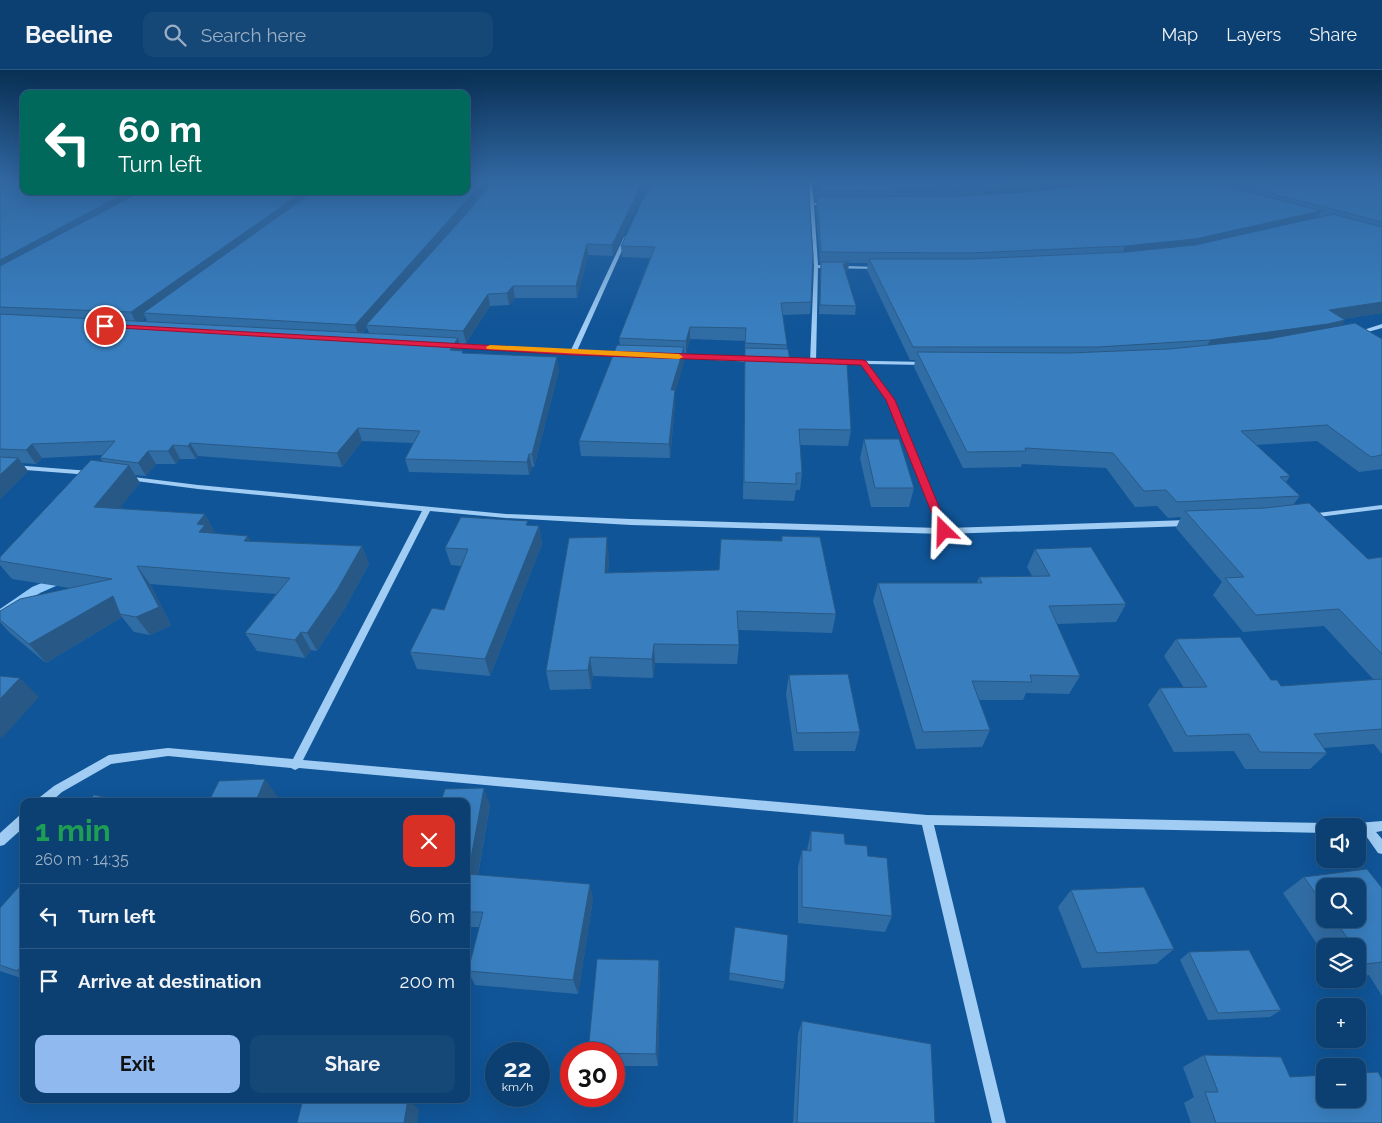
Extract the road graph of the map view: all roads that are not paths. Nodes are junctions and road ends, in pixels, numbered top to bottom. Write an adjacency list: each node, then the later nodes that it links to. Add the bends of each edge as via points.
1 (814, 229): 3 (street)
2 (629, 232): 8 (street)
3 (816, 266): 4 (street); 13 (street)
4 (888, 268)
5 (1382, 326): 6 (street)
6 (1346, 336)
7 (440, 344): 8 (street)
8 (573, 353): 9 (street)
9 (631, 355)
10 (669, 356): 11 (street)
11 (765, 360)
12 (804, 362): 13 (street)
13 (813, 362): 14 (street)
14 (863, 362): 15 (street); 23 (street, via 890,400)
15 (933, 363)
16 (0, 466): 17 (street)
17 (101, 475)
18 (120, 477): 20 (street)
19 (1382, 507): 21 (street)
20 (427, 509): 23 (street, via 631,522); 24 (street)
21 (1300, 517)
22 (1197, 523): 23 (street)
23 (944, 531)
24 (295, 765): 25 (street, via 168,752 109,760); 26 (street)
25 (48, 798)
26 (927, 820): 29 (street); 34 (street)
27 (20, 823): 32 (street)
28 (1382, 826): 30 (street)
29 (1316, 828)
30 (1366, 828)
31 (1366, 832): 33 (street)
32 (0, 841)
33 (1382, 849)
34 (999, 1123)

